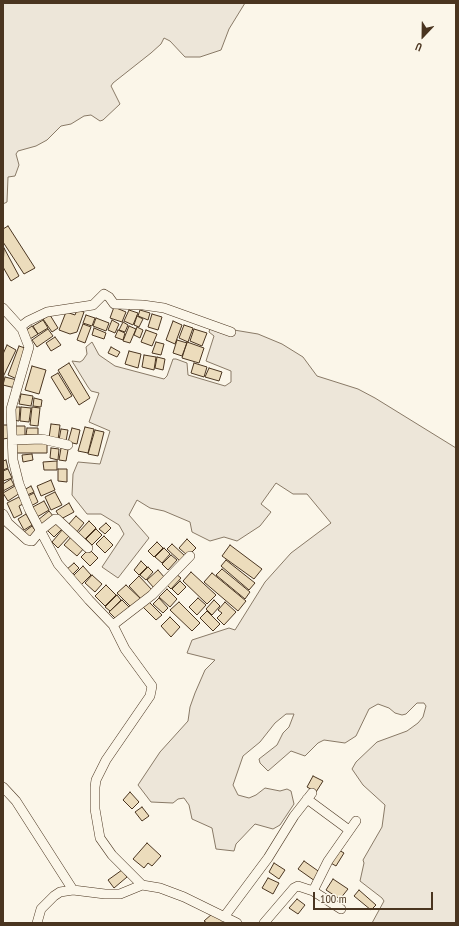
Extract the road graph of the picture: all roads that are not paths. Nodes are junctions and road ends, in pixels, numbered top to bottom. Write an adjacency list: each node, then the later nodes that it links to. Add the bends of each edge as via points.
1 (3, 308): 2 (street)
2 (20, 327): 3 (street, via 47,312 93,305 104,294 109,296 114,304 164,308); 4 (street, via 27,340 29,352 11,409)
3 (231, 332)
4 (12, 440): 5 (street, via 42,439); 7 (street, via 13,460 19,484 28,509)
5 (68, 445)
6 (3, 514): 7 (street, via 8,523 27,540 32,541)
7 (41, 530): 8 (street, via 58,519); 10 (street, via 58,564)
8 (88, 548)
9 (190, 556): 10 (street, via 152,595)
10 (113, 625): 14 (street, via 125,649 153,690 106,760 96,780 97,829 105,847)
11 (3, 787): 15 (street, via 16,801)
12 (356, 821): 13 (street)
13 (349, 830): 16 (street, via 328,861); 18 (street, via 310,796)
14 (142, 885): 15 (street, via 120,894); 18 (street, via 160,888 184,897)
15 (73, 890): 19 (street, via 54,896 41,909)
16 (313, 891): 17 (street); 21 (street, via 303,886 294,888)
17 (341, 909)
18 (224, 917): 20 (street)
19 (37, 923)
20 (237, 923)
21 (264, 923)

